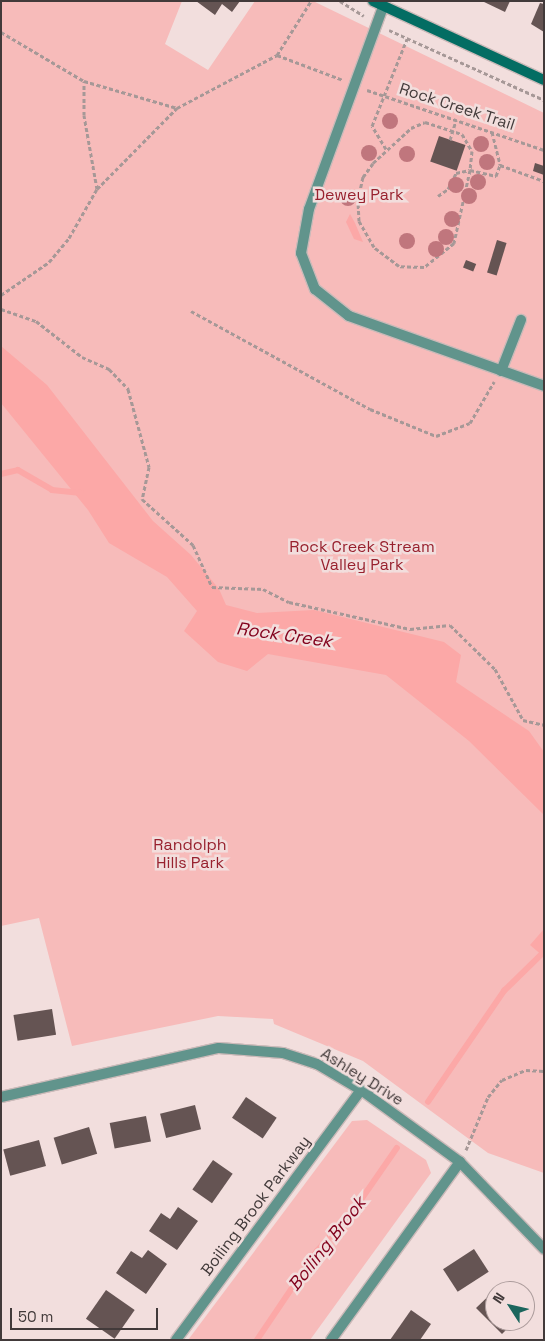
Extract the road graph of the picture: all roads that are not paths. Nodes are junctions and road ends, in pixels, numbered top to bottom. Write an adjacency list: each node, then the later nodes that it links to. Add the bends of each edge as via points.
1 (373, 1): 2 (street)
2 (383, 7): 3 (street); 5 (street, via 309,209 301,253 315,289 349,316)
3 (544, 80)
4 (521, 320): 5 (street)
5 (501, 371): 6 (street)
6 (544, 386)
7 (361, 1090): 8 (street, Ashley Drive, via 317,1064 283,1053 219,1048); 9 (street, Ashley Drive); 11 (street, Boiling Brook Parkway)
8 (1, 1097)
9 (460, 1162): 10 (street, Ashley Drive); 12 (street)
10 (544, 1249)
11 (176, 1340)
12 (331, 1340)

